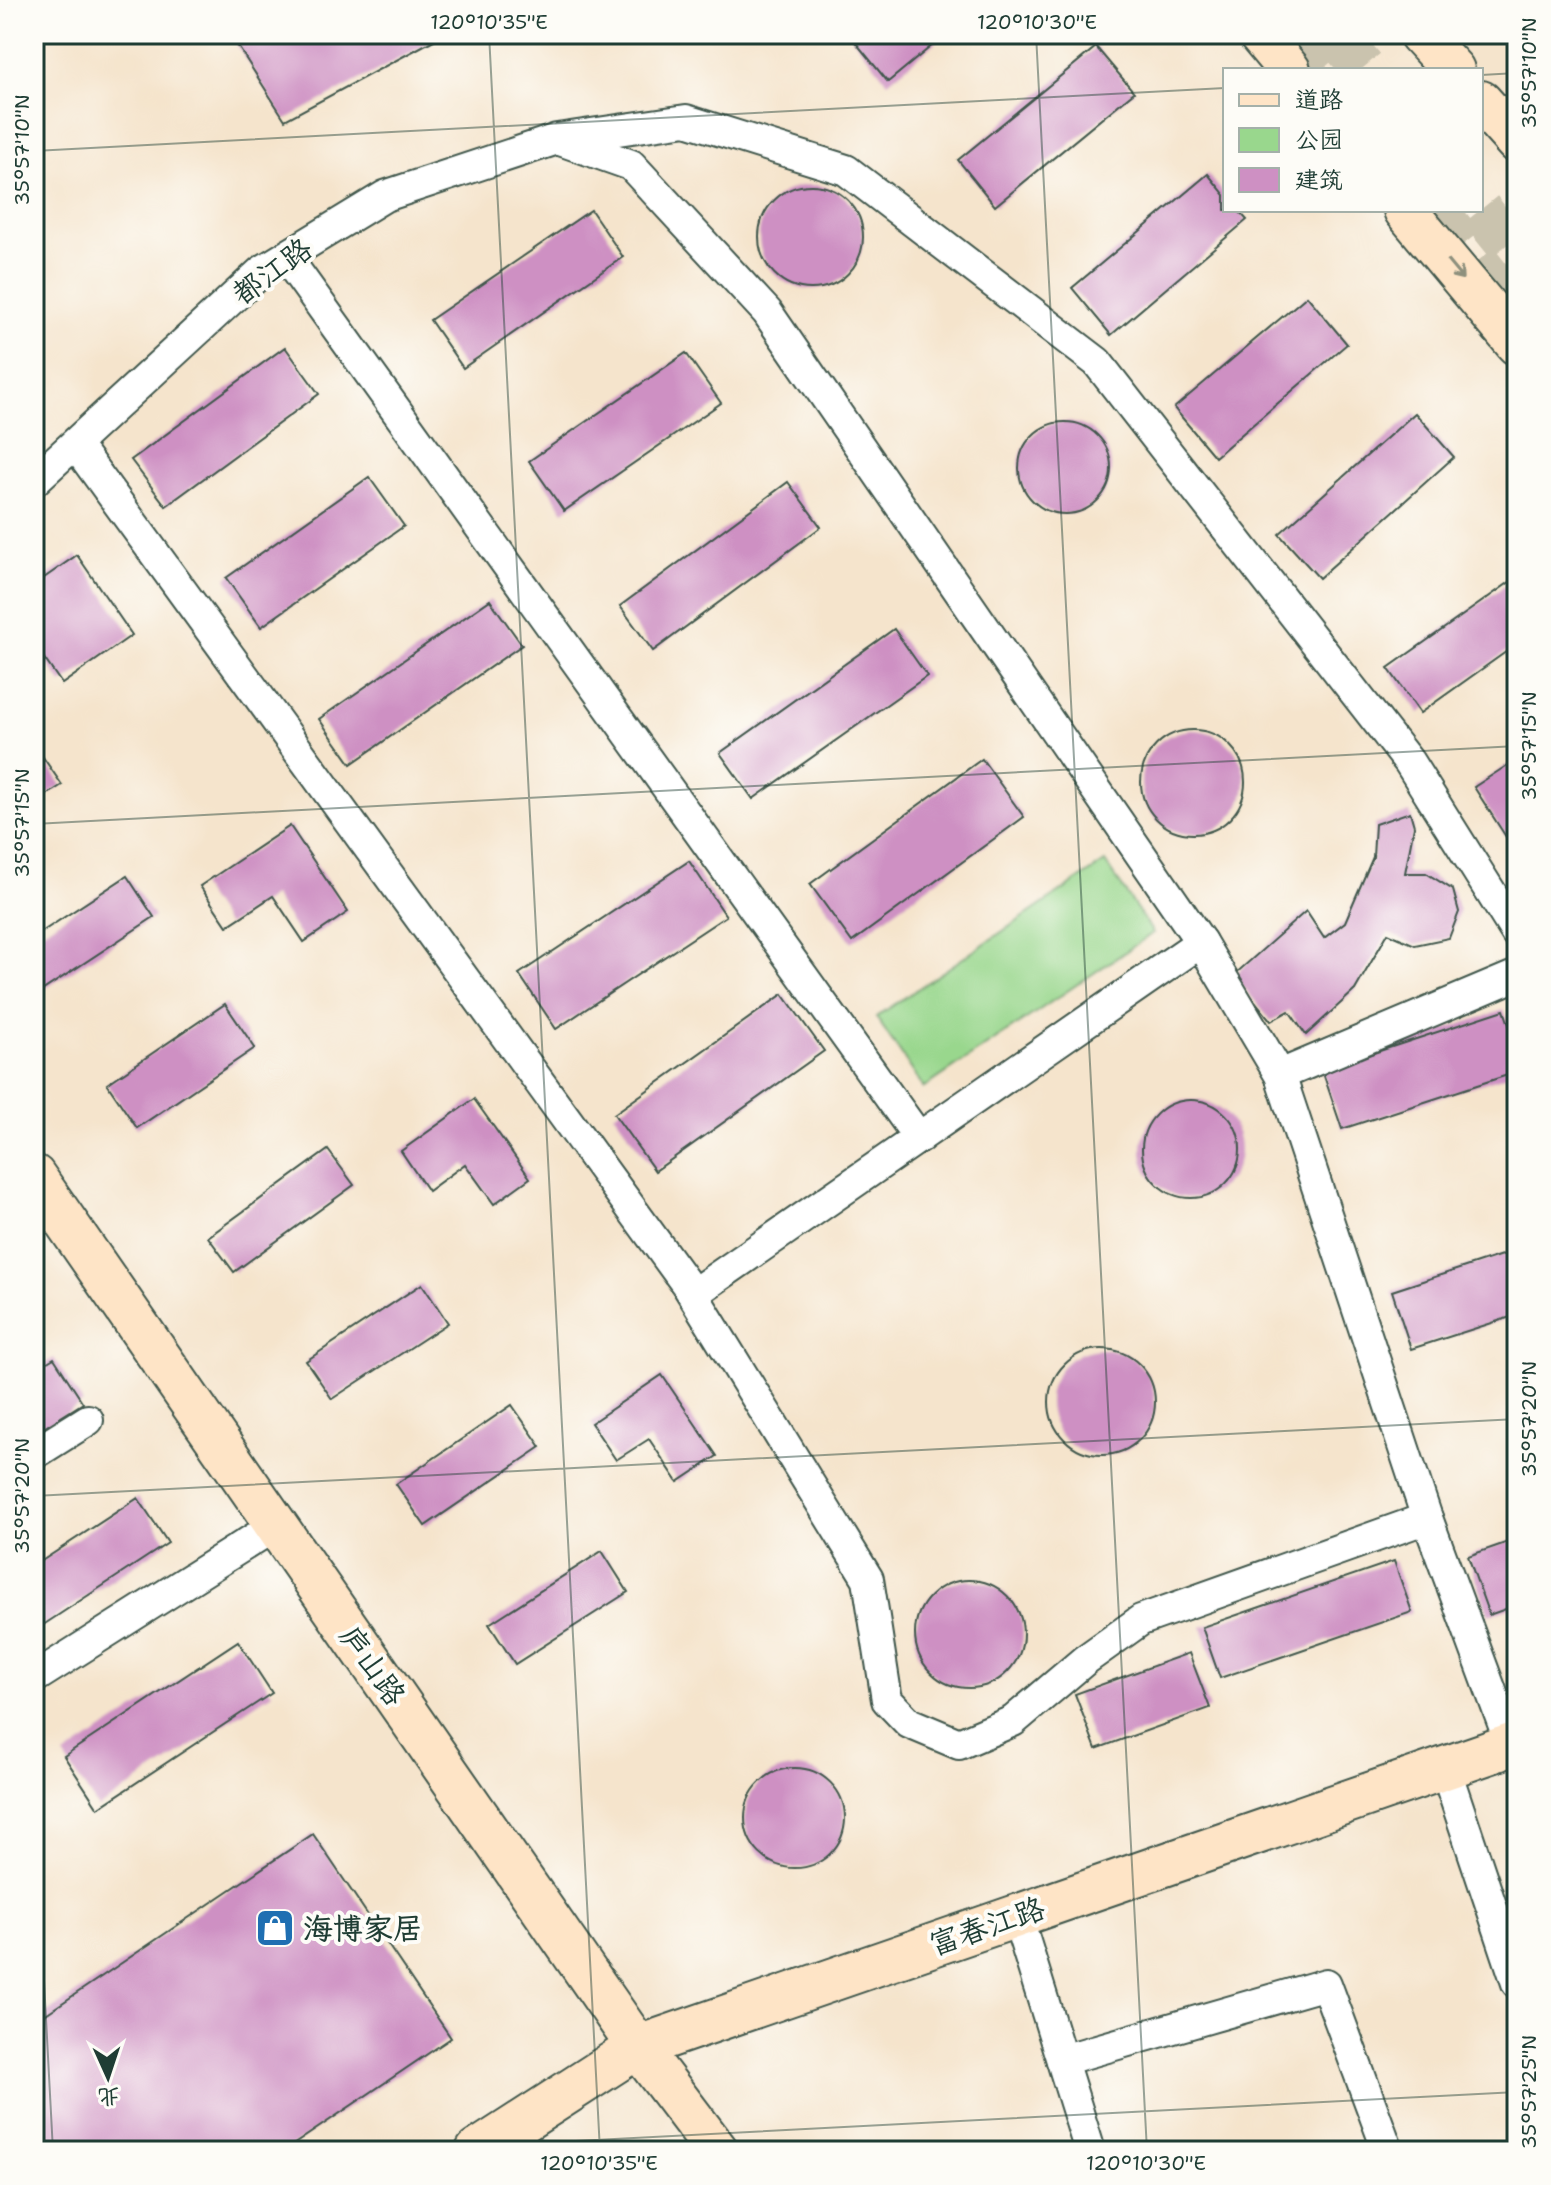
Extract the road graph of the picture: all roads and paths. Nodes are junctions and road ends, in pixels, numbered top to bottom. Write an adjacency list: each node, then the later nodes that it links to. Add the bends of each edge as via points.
1 (1259, 34): 3 (street)
2 (1420, 34): 4 (street)
3 (1287, 68)
4 (1451, 68)
5 (1483, 104): 7 (street)
6 (557, 139): 9 (street, 都江路, via 385,196); 13 (street, 都江路, via 686,120 846,170 1097,362 1409,762); 14 (street, via 631,165 767,312)
7 (1517, 142)
8 (1407, 212): 10 (street, one-way to 10)
9 (286, 257): 11 (street, 都江路, via 262,271); 17 (street)
10 (1517, 344)
11 (75, 444): 12 (street, 都江路); 19 (street)
12 (34, 481)
13 (1517, 934)
14 (1201, 942): 16 (street); 17 (street)
15 (1517, 975): 16 (street)
16 (1280, 1075): 22 (street)
17 (919, 1138): 19 (street)
18 (34, 1176): 23 (street, 庐山路)
19 (693, 1294): 22 (street, via 868,1579 887,1700 909,1723 959,1744 1013,1721 1141,1620)
20 (88, 1420): 21 (street)
21 (34, 1454)
22 (1427, 1518): 25 (street)
23 (276, 1525): 24 (street); 29 (street, 庐山路)
24 (34, 1678)
25 (1514, 1744): 26 (street, 富春江路)
26 (1445, 1768): 27 (street, 富春江路); 28 (street)
27 (1017, 1916): 29 (street, 富春江路); 30 (street)
28 (1517, 1983)
29 (638, 2047): 31 (street, 富春江路); 32 (street, 庐山路)
30 (1062, 2060): 33 (street); 34 (street, via 1326,1984)
31 (477, 2151)
32 (717, 2151)
33 (1090, 2151)
34 (1388, 2151)

